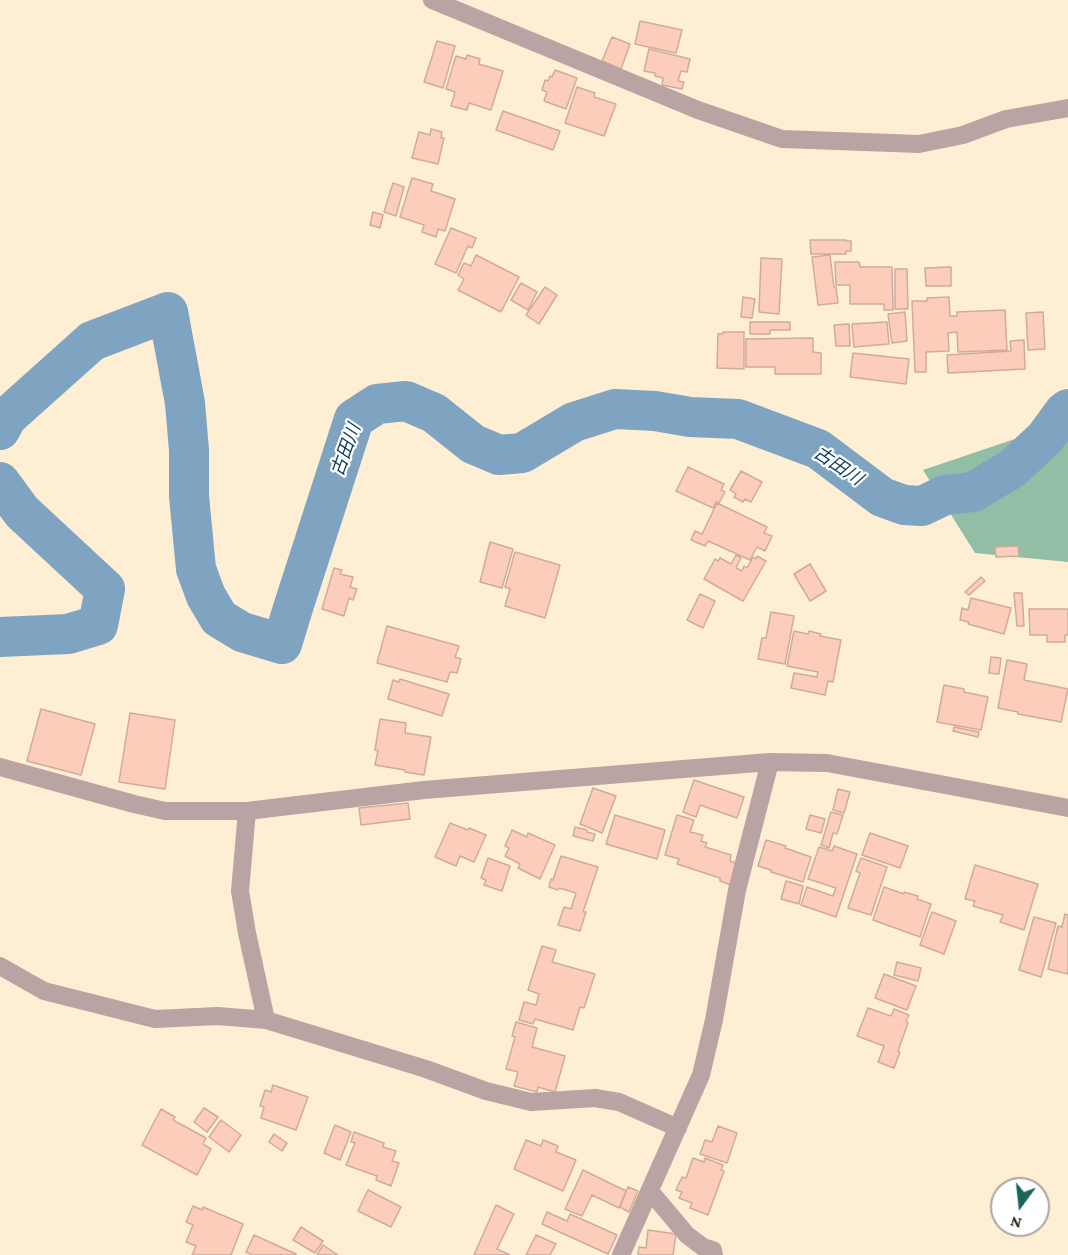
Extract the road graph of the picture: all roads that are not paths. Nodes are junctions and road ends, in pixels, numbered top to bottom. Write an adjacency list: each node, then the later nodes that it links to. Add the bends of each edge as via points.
1 (432, 0): 2 (street, via 698,110 782,139 919,144 963,135 1006,119)
2 (1068, 108)
3 (770, 762): 5 (street, via 827,763); 6 (street, via 424,790); 9 (street, via 737,890 701,1075)
4 (0, 767): 6 (street, via 165,811)
5 (1068, 808)
6 (248, 811): 8 (street, via 240,891)
7 (0, 966): 8 (street, via 44,991 155,1018 218,1016)
8 (266, 1020): 9 (street, via 486,1091 531,1102 594,1098 619,1102)
9 (678, 1128): 10 (street)
10 (650, 1191): 11 (street); 12 (street, via 687,1235 713,1250)
11 (621, 1255)
12 (714, 1255)

